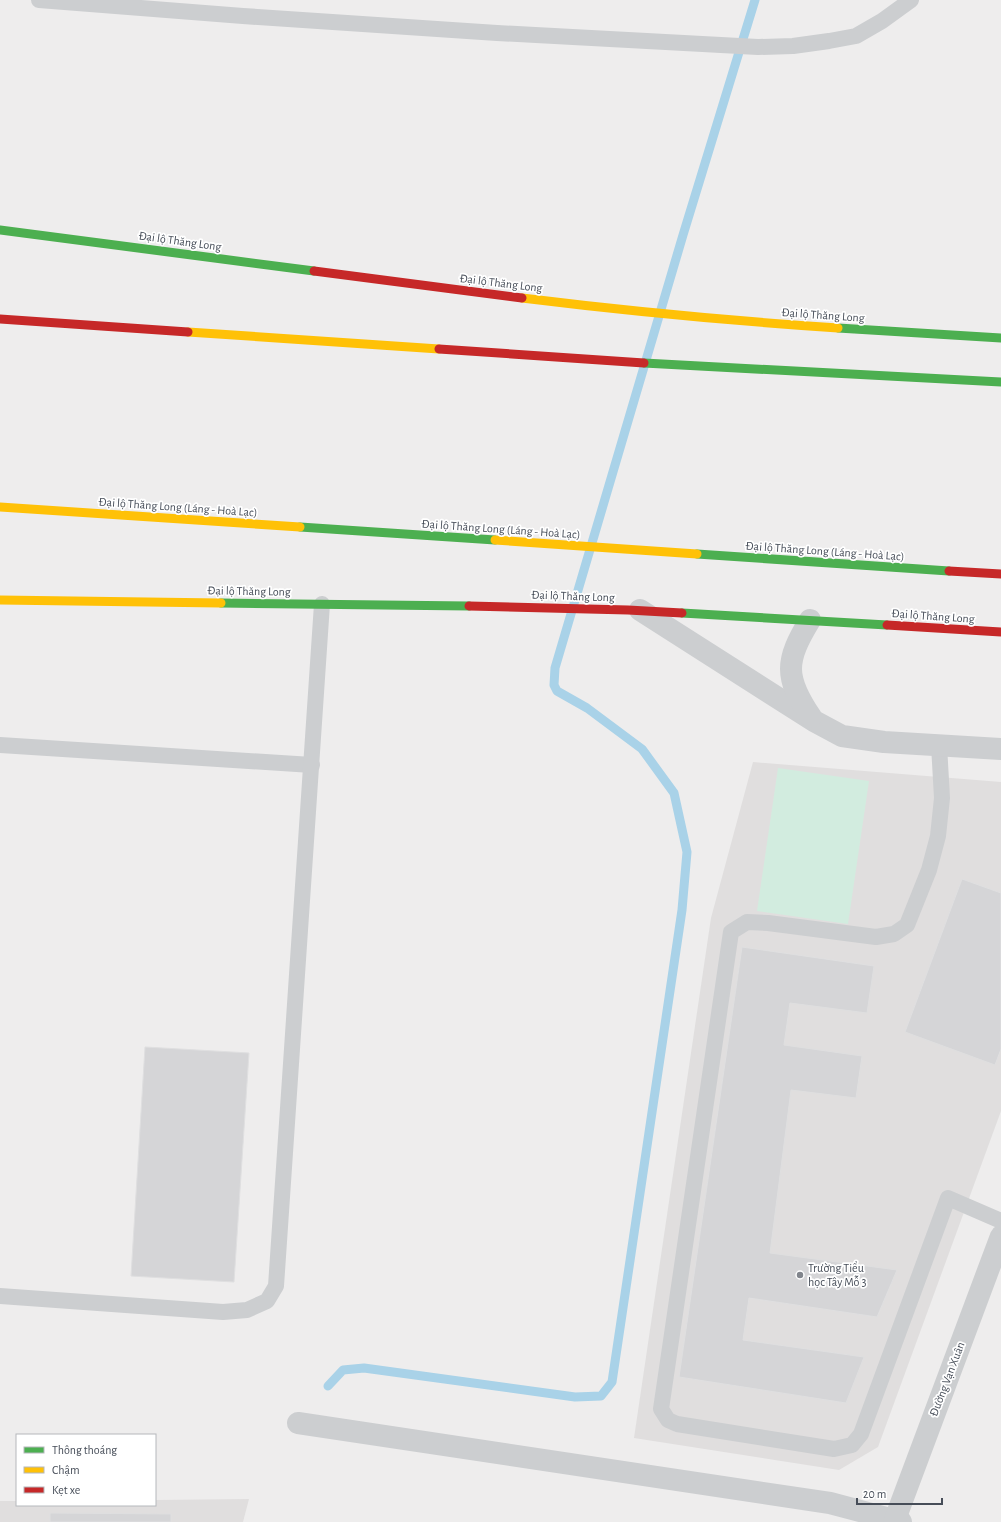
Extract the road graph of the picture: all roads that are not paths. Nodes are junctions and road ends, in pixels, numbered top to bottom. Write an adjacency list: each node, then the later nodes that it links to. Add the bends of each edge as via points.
1 (39, 0): 2 (lane, via 497,33 758,47 793,46 856,36)
2 (911, 0)
3 (0, 230): 5 (main road, Đại lộ Thăng Long, via 585,306 732,321)
4 (0, 319): 6 (main road, via 591,360)
5 (1001, 338)
6 (1001, 382)
7 (0, 507): 8 (main road, Đại lộ Thăng Long (Láng - Hoà Lạc))
8 (1001, 574)
9 (0, 600): 10 (main road, Đại lộ Thăng Long)
10 (322, 604): 11 (main road, Đại lộ Thăng Long); 18 (lane)
11 (634, 610): 12 (main road, Đại lộ Thăng Long); 14 (street)
12 (810, 620): 13 (main road, Đại lộ Thăng Long); 14 (street, via 793,651 791,666 792,684)
13 (1001, 632)
14 (814, 721): 16 (street, via 842,736 884,742)
15 (0, 745): 18 (lane)
16 (939, 745): 17 (street); 19 (lane, via 942,798 938,836 929,870 907,925 894,934 876,937 768,922 747,922 732,932 661,1409 668,1420 677,1424 834,1449 852,1445 861,1434 948,1198)
17 (1001, 749)
18 (312, 765): 22 (lane, via 276,1286 267,1301 247,1310 223,1312)
19 (1001, 1222)
20 (1001, 1236): 21 (street, Đường Vạn Xuân)
21 (994, 1274): 24 (street, Đường Vạn Xuân)
22 (0, 1296)
23 (298, 1423): 24 (street, via 830,1503)
24 (896, 1521)

